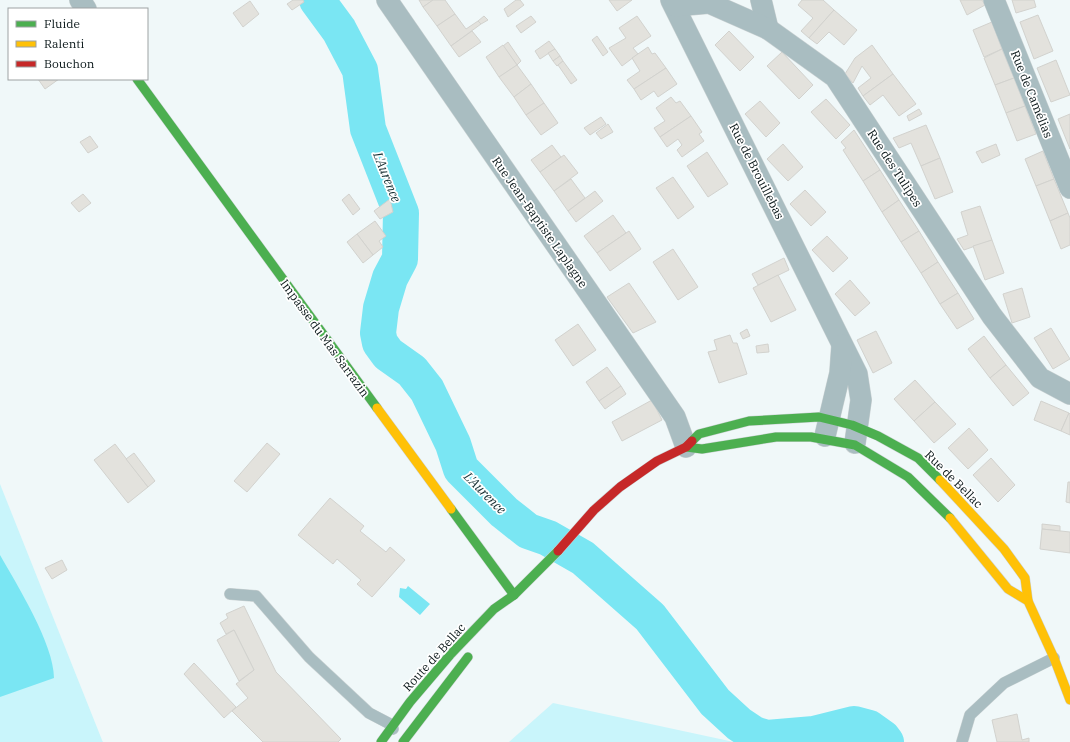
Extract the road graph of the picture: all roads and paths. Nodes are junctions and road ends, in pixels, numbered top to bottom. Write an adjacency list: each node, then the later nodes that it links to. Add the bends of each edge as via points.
1 (387, 0): 12 (street, Rue Jean-Baptiste Laplagne, via 674,417)
2 (760, 0): 5 (street)
3 (994, 0): 7 (street, Rue de Camélias)
4 (673, 3): 5 (street, Rue des Tulipes, via 709,4); 8 (street, Rue de Brouillebas)
5 (768, 30): 9 (street, Rue des Tulipes, via 835,77 992,316 1040,378)
6 (138, 80): 15 (main road, Impasse du Mas Sarrazin)
7 (1070, 188)
8 (842, 342): 10 (street, via 840,373); 11 (street, Rue de Brouillebas, via 857,374 861,400)
9 (1070, 394)
10 (826, 429): 11 (main road, Rue de Bellac); 11 (main road, Rue de Bellac); 12 (main road, Rue de Bellac, via 811,437 776,437 702,449); 12 (main road, Rue de Bellac, via 819,417 749,421 699,434)
11 (856, 436): 16 (main road, via 925,492 954,522 1008,589); 16 (main road, Rue de Bellac, via 878,436 918,458 1004,549 1025,578)
12 (686, 447): 13 (main road, Rue de Bellac, via 657,461 620,487 594,510)
13 (567, 542): 15 (main road, Route de Bellac)
14 (230, 594): 21 (lane, via 256,596 309,657 369,713)
15 (514, 596): 17 (main road, Route de Bellac); 21 (main road, Route de Bellac, via 494,610 450,655)
16 (1028, 602): 19 (main road)
17 (506, 612)
18 (472, 652): 24 (main road)
19 (1054, 658): 20 (main road); 25 (lane, via 1004,683 970,715)
20 (1070, 700)
21 (392, 725): 22 (main road, Route de Bellac); 23 (lane)
22 (381, 742)
23 (392, 742)
24 (403, 742)
25 (962, 742)

